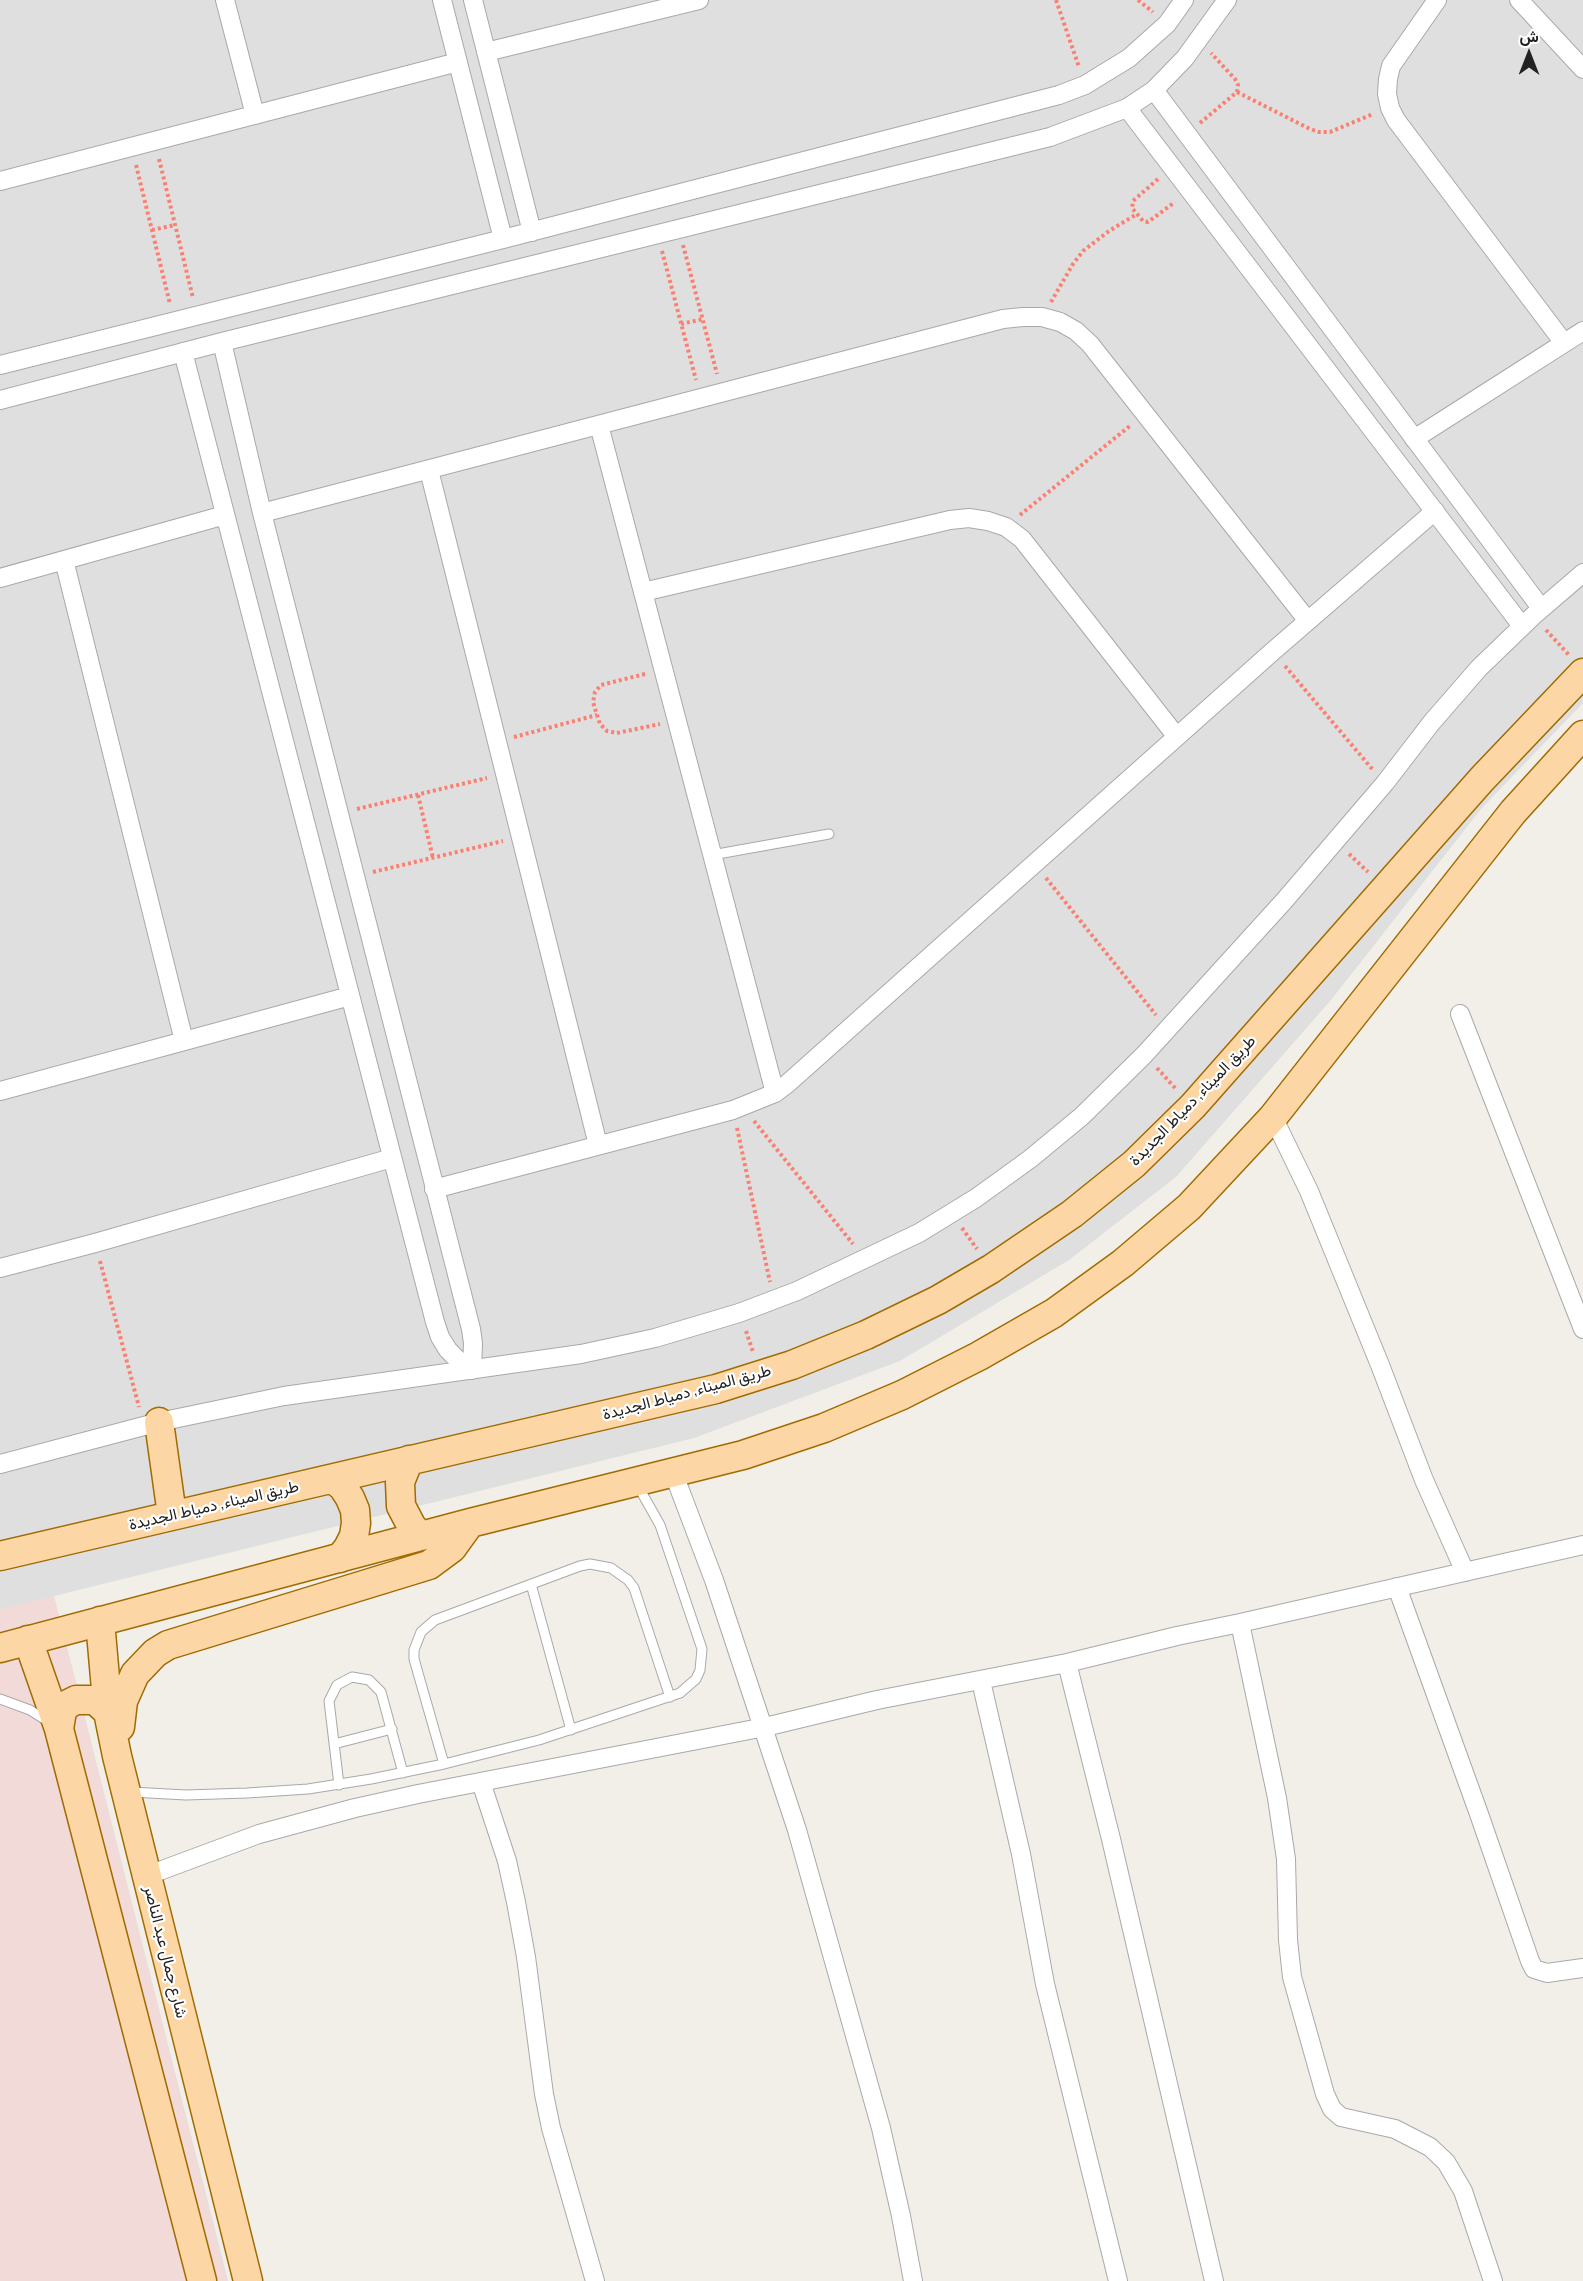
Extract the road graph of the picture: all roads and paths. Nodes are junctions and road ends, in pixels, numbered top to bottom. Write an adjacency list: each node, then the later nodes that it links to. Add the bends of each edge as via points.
1 (225, 0): 19 (street)
2 (442, 0): 12 (street)
3 (473, 0): 11 (street)
4 (699, 0): 11 (street)
5 (1056, 0): 14 (path)
6 (1184, 0): 14 (street, via 1149,42)
7 (1227, 0): 10 (street)
8 (1437, 0): 18 (street, via 1391,66 1387,94)
9 (1519, 0): 13 (street)
10 (1198, 39): 15 (street); 16 (path, via 1235,79)
11 (486, 52): 30 (street)
12 (458, 63): 19 (street); 32 (street)
13 (1583, 69)
14 (1085, 85): 30 (street, via 1031,103)
15 (1154, 90): 17 (street); 20 (street)
16 (1237, 92): 18 (path, via 1319,132 1330,132); 20 (path)
17 (1127, 108): 23 (street); 28 (street, via 1050,137)
18 (1390, 108): 40 (street)
19 (255, 115): 21 (street)
20 (1187, 135): 48 (street)
21 (155, 141): 22 (street); 27 (path)
22 (132, 147): 24 (street); 29 (path)
23 (1172, 166): 25 (street); 26 (path, via 1133,201 1132,208)
24 (0, 181)
25 (1190, 190): 26 (path, via 1151,221 1143,221); 50 (street)
26 (1137, 214): 34 (path, via 1083,251)
27 (175, 225): 29 (path); 33 (path)
28 (679, 228): 31 (street); 35 (path)
29 (152, 231): 36 (path)
30 (532, 232): 32 (street)
31 (657, 233): 37 (path); 39 (street)
32 (503, 239): 33 (street)
33 (198, 316): 36 (street)
34 (1042, 317): 43 (street, via 1003,319); 46 (street, via 1060,322 1090,344)
35 (703, 319): 37 (path); 43 (path)
36 (175, 322): 42 (street)
37 (681, 324): 44 (path)
38 (1583, 331): 40 (street)
39 (222, 342): 41 (street); 51 (street)
40 (1564, 343): 48 (street)
41 (183, 352): 45 (street); 52 (street)
42 (0, 365)
43 (722, 392): 44 (street)
44 (700, 398): 47 (street)
45 (0, 400)
46 (1145, 414): 53 (path); 59 (street)
47 (599, 425): 49 (street); 57 (street)
48 (1414, 439): 58 (street)
49 (429, 470): 51 (street); 67 (street)
50 (1435, 511): 58 (street); 59 (street)
51 (262, 513): 71 (street)
52 (225, 515): 54 (street); 80 (street)
53 (1006, 527): 57 (street, via 969,518 950,520); 66 (street, via 1022,539)
54 (64, 560): 56 (street); 83 (street)
55 (1583, 573): 58 (street)
56 (0, 578)
57 (643, 592): 62 (street)
58 (1532, 617): 61 (path); 69 (street, via 1479,668)
59 (1308, 621): 60 (street)
60 (1272, 652): 66 (street); 69 (path)
61 (1579, 668): 79 (main road, طريق الميناء, دمياط الجديدة)
62 (663, 670): 63 (path, via 601,685 593,702); 64 (street)
63 (597, 715): 64 (path, via 600,724 617,733); 67 (path)
64 (676, 720): 75 (street)
65 (1583, 735): 89 (main road, via 1513,813)
66 (1177, 736): 77 (street)
67 (497, 741): 68 (street)
68 (505, 774): 70 (path); 73 (street)
69 (1384, 783): 74 (street)
70 (418, 795): 71 (path); 76 (path)
71 (339, 814): 78 (street)
72 (830, 834): 75 (lane)
73 (521, 836): 76 (path); 90 (street)
74 (1335, 842): 79 (path); 82 (street)
75 (712, 855): 86 (street)
76 (433, 858): 78 (path)
77 (1035, 864): 82 (path); 86 (street)
78 (355, 877): 92 (street)
79 (1386, 889): 87 (main road, طريق الميناء, دمياط الجديدة)
80 (350, 996): 83 (street); 91 (street)
81 (1460, 1014): 100 (street)
82 (1167, 1028): 84 (street)
83 (184, 1041): 85 (street)
84 (1144, 1055): 87 (path); 93 (street, via 1082,1116 1030,1159)
85 (0, 1091)
86 (775, 1093): 88 (street)
87 (1193, 1106): 97 (main road, طريق الميناء, دمياط الجديدة, via 1134,1164 1072,1214)
88 (738, 1108): 90 (street); 95 (path); 98 (path)
89 (1273, 1117): 106 (main road, via 1189,1207 1123,1263 1054,1313 912,1390 824,1428 743,1455); 115 (street, via 1309,1191 1424,1480)
90 (598, 1145): 92 (street)
91 (392, 1158): 94 (street); 101 (street, via 440,1337 459,1361)
92 (434, 1189): 101 (street, via 471,1329)
93 (951, 1213): 95 (street); 97 (path)
94 (95, 1243): 96 (street); 103 (path)
95 (865, 1260): 98 (street)
96 (0, 1268)
97 (991, 1269): 102 (main road, طريق الميناء, دمياط الجديدة, via 866,1335)
98 (774, 1299): 99 (street)
99 (740, 1313): 101 (street, via 581,1354); 102 (path)
100 (1583, 1329)
101 (472, 1370): 103 (street, via 284,1396)
102 (761, 1375): 104 (main road, طريق الميناء, دمياط الجديدة, via 705,1392)
103 (152, 1424): 105 (street); 109 (main road)
104 (409, 1460): 107 (main road, طريق الميناء, دمياط الجديدة); 111 (main road, via 400,1482 401,1506)
105 (0, 1464)
106 (674, 1472): 108 (main road); 127 (street)
107 (333, 1479): 109 (main road, طريق الميناء, دمياط الجديدة); 114 (main road, via 350,1498 356,1523 354,1536)
108 (634, 1482): 110 (main road); 124 (lane, via 660,1525 702,1649 696,1679)
109 (172, 1515): 113 (main road, طريق الميناء, دمياط الجديدة)
110 (470, 1523): 111 (main road); 132 (main road, via 452,1548 429,1565 182,1640 155,1653 128,1687)
111 (421, 1536): 114 (main road)
112 (1583, 1545): 115 (street)
113 (0, 1556)
114 (340, 1558): 118 (main road)
115 (1465, 1572): 117 (street)
116 (531, 1584): 124 (lane, via 590,1564 620,1573 634,1588); 130 (lane); 133 (lane, via 435,1620 420,1632 414,1659)
117 (1397, 1587): 119 (street); 139 (street, via 1530,1961 1534,1969 1547,1973)
118 (100, 1621): 120 (main road); 126 (main road, شارع جمال عبد الناصر)
119 (1240, 1623): 122 (street); 146 (street, via 1286,1859 1292,1977 1325,2094 1341,2117 1395,2129 1430,2147 1446,2162 1462,2191)
120 (28, 1640): 121 (main road); 128 (main road)
121 (0, 1648)
122 (1067, 1663): 123 (street); 145 (street)
123 (981, 1681): 127 (street); 144 (street, via 1022,1854 1046,1983)
124 (670, 1696): 130 (lane)
125 (0, 1699): 128 (lane, via 30,1710)
126 (108, 1712): 128 (main road, via 95,1700 76,1700 62,1711); 132 (main road, شارع جمال عبد الناصر)
127 (765, 1727): 135 (street); 143 (street, via 881,2128)
128 (59, 1729): 140 (main road)
129 (392, 1729): 131 (lane); 131 (lane, via 376,1685 352,1677 336,1685 329,1701); 134 (lane)
130 (571, 1730): 133 (lane)
131 (333, 1744): 136 (lane)
132 (117, 1756): 137 (main road, شارع جمال عبد الناصر)
133 (444, 1764): 134 (lane)
134 (403, 1773): 136 (lane)
135 (481, 1782): 138 (street, via 355,1808 259,1834); 142 (street, via 516,1902 551,2128)
136 (339, 1785): 137 (lane, via 237,1794)
137 (126, 1792): 138 (main road, شارع جمال عبد الناصر)
138 (146, 1876): 141 (main road, شارع جمال عبد الناصر)
139 (1583, 1968)
140 (202, 2281)
141 (248, 2281)
142 (596, 2281)
143 (913, 2281)
144 (1118, 2281)
145 (1214, 2281)
146 (1493, 2281)

